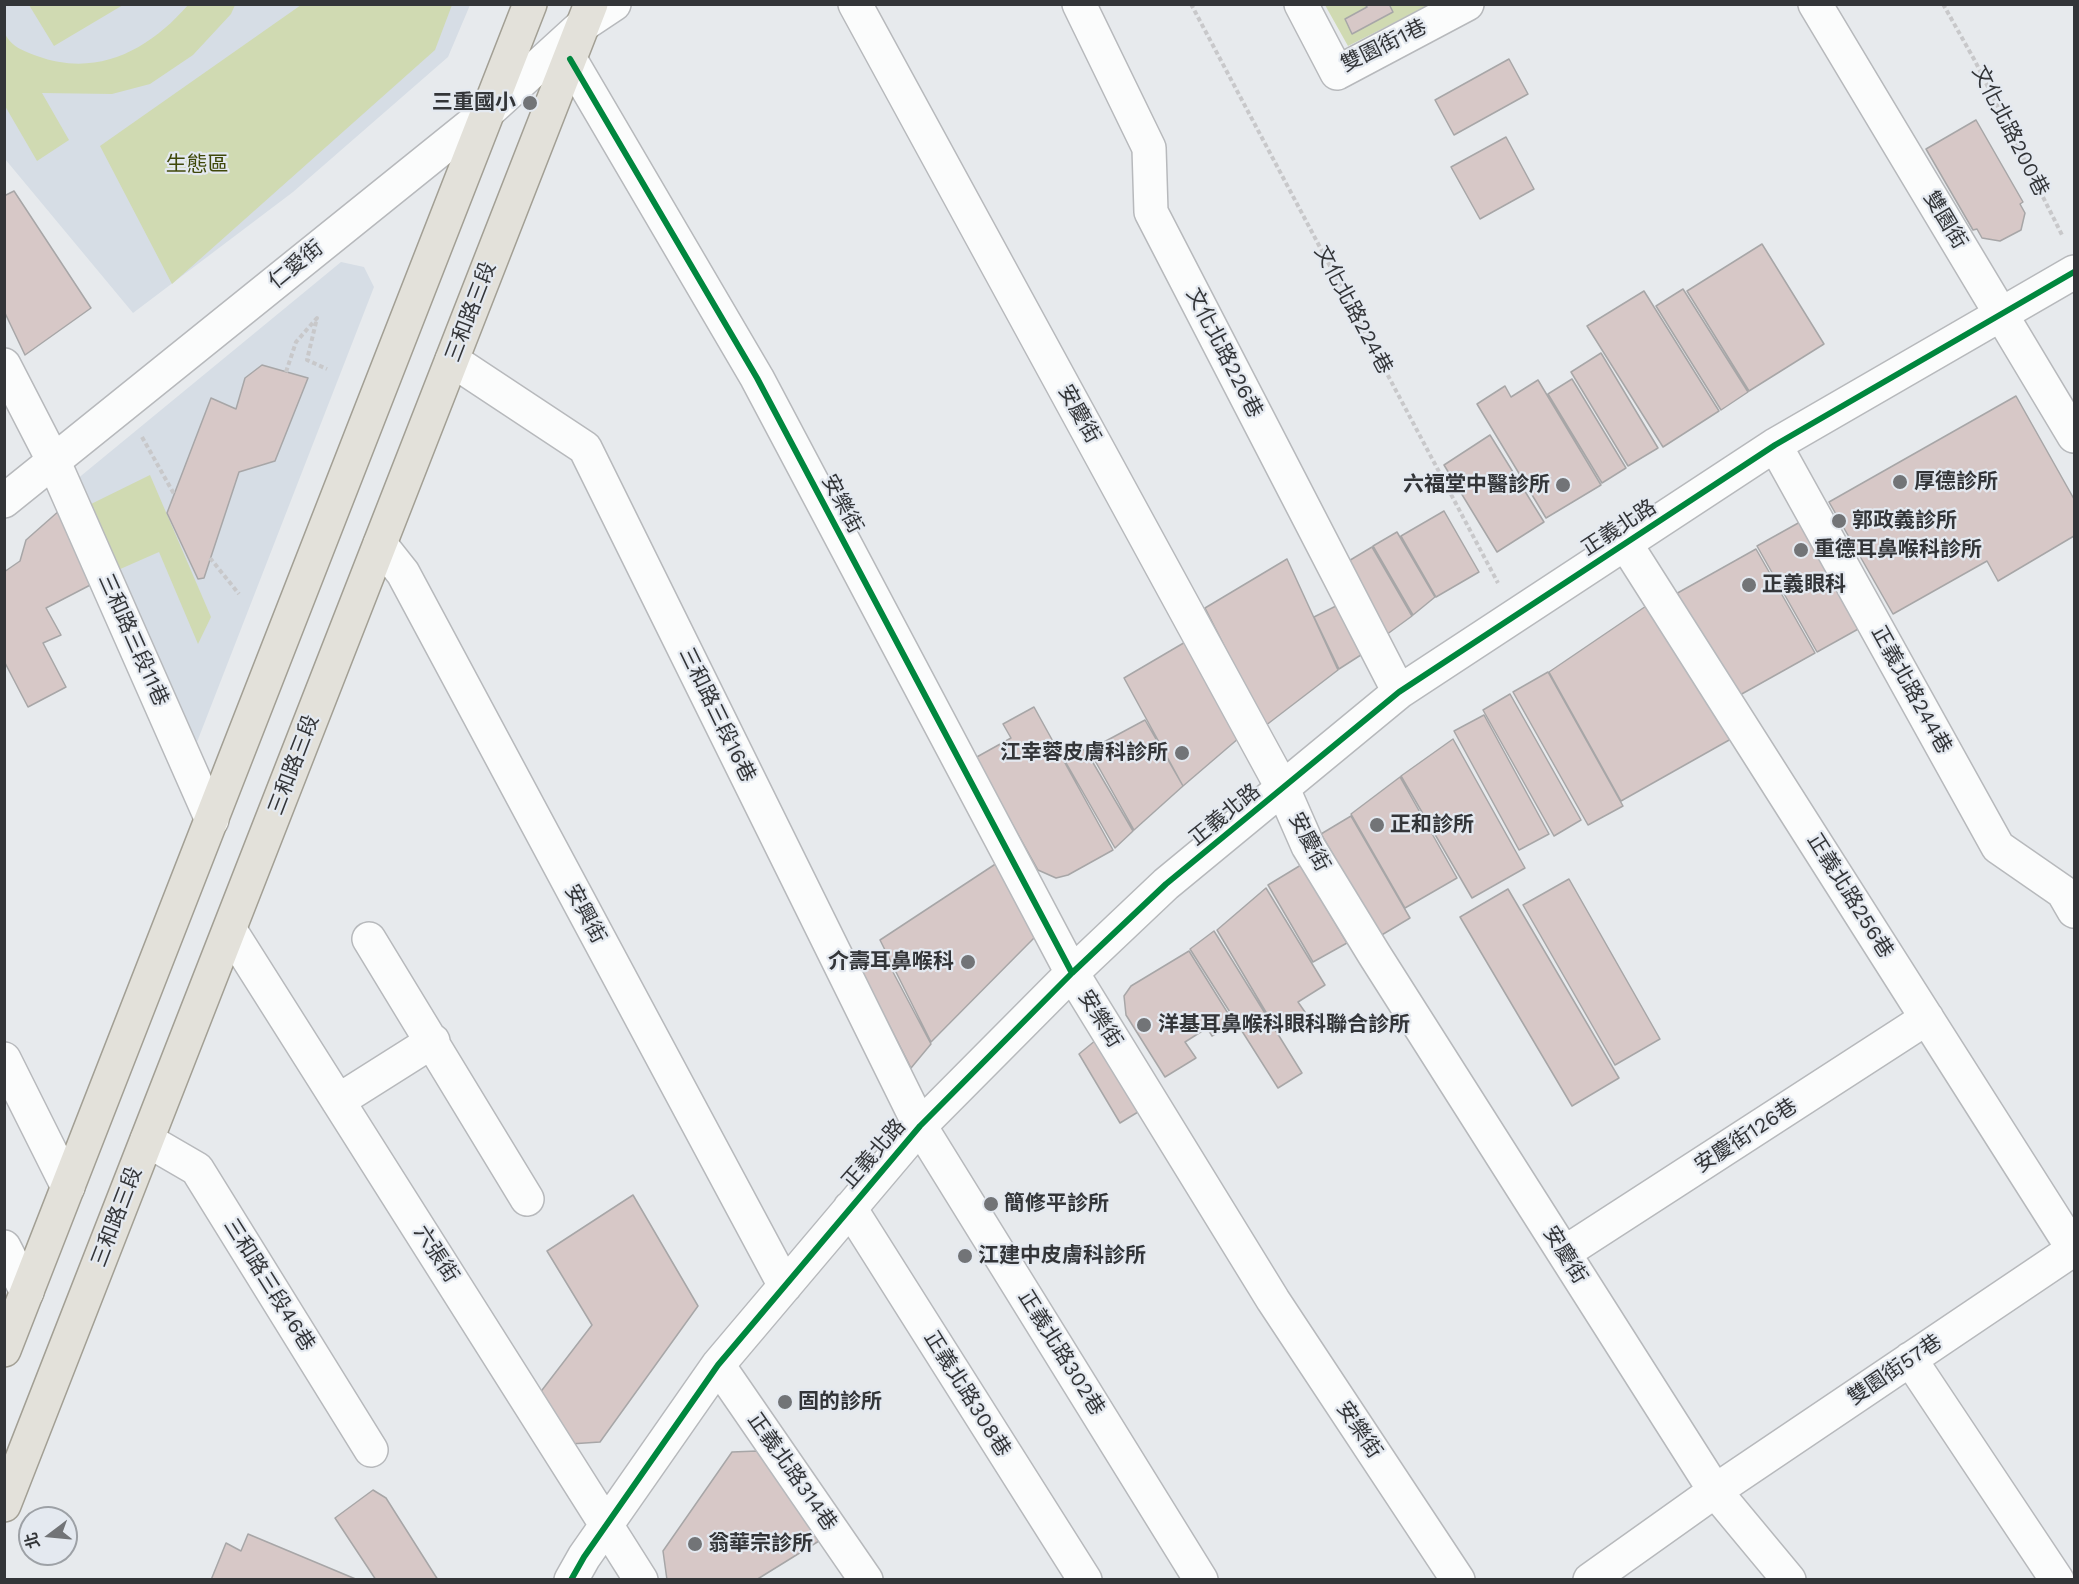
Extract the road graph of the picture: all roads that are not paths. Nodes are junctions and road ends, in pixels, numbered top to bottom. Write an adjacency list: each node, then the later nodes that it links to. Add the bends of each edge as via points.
1 (530, 4): 10 (main road)
2 (614, 4): 8 (street, 仁愛街)
3 (855, 4): 22 (street, 安慶街)
4 (1079, 4): 21 (street, 文化北路226巷, via 1149,148 1151,212)
5 (1301, 4): 6 (street, 雙園街1巷, via 1337,73)
6 (1467, 4)
7 (1815, 4): 12 (street, 雙園街)
8 (587, 14): 9 (main road, 三和路三段); 10 (street, 仁愛街)
9 (570, 59): 13 (main road, 三和路三段); 27 (street, 安樂街, via 757,378)
10 (492, 108): 17 (street, 仁愛街); 23 (main road)
11 (2074, 272): 12 (street, 正義北路)
12 (2001, 315): 15 (street, 雙園街); 16 (street, 正義北路)
13 (452, 360): 20 (main road, 三和路三段); 32 (street, 三和路三段16巷, via 585,448)
14 (4, 365): 17 (street, 三和路三段11巷)
15 (2074, 436)
16 (1775, 445): 19 (street, 正義北路); 24 (street, 正義北路244巷, via 1998,847 2063,892)
17 (53, 460): 18 (street, 仁愛街); 23 (street, 三和路三段11巷)
18 (4, 501)
19 (1625, 543): 21 (street, 正義北路); 28 (street, 正義北路256巷)
20 (380, 544): 25 (main road, 三和路三段); 40 (street, 安興街, via 402,573)
21 (1399, 692): 22 (street, 正義北路)
22 (1283, 789): 27 (street, 正義北路, via 1166,884); 39 (street, 安慶街, via 1308,846)
23 (212, 820): 34 (main road)
24 (2074, 911)
25 (230, 930): 31 (street, 六張街); 33 (main road, 三和路三段)
26 (369, 939): 29 (street)
27 (1072, 974): 32 (street, 正義北路); 54 (street, 安樂街, via 1273,1300)
28 (1927, 1018): 38 (street, 正義北路256巷); 39 (street, 安慶街126巷)
29 (433, 1041): 31 (street); 35 (street)
30 (4, 1059): 34 (street)
31 (338, 1101): 48 (street, 六張街)
32 (920, 1126): 36 (street, 正義北路); 53 (street, 正義北路302巷)
33 (147, 1140): 45 (street, 三和路三段46巷, via 197,1169); 47 (main road, 三和路三段)
34 (68, 1187): 41 (main road)
35 (527, 1198)
36 (850, 1208): 40 (street, 正義北路); 52 (street, 正義北路308巷)
37 (4, 1247): 41 (street)
38 (2074, 1249): 43 (street, 雙園街57巷)
39 (1564, 1253): 46 (street, 安慶街)
40 (785, 1286): 44 (street, 正義北路)
41 (27, 1292): 42 (main road)
42 (4, 1350)
43 (1911, 1359): 46 (street, 雙園街57巷); 57 (street)
44 (718, 1365): 48 (street, 正義北路); 51 (street, 正義北路314巷)
45 (371, 1450)
46 (1715, 1491): 55 (street, 雙園街57巷); 56 (street, 安慶街)
47 (4, 1505)
48 (608, 1523): 49 (street, 正義北路); 50 (street, 六張街)
49 (571, 1580)
50 (641, 1580)
51 (866, 1580)
52 (1085, 1580)
53 (1201, 1580)
54 (1458, 1580)
55 (1590, 1580)
56 (1789, 1580)
57 (2056, 1580)

